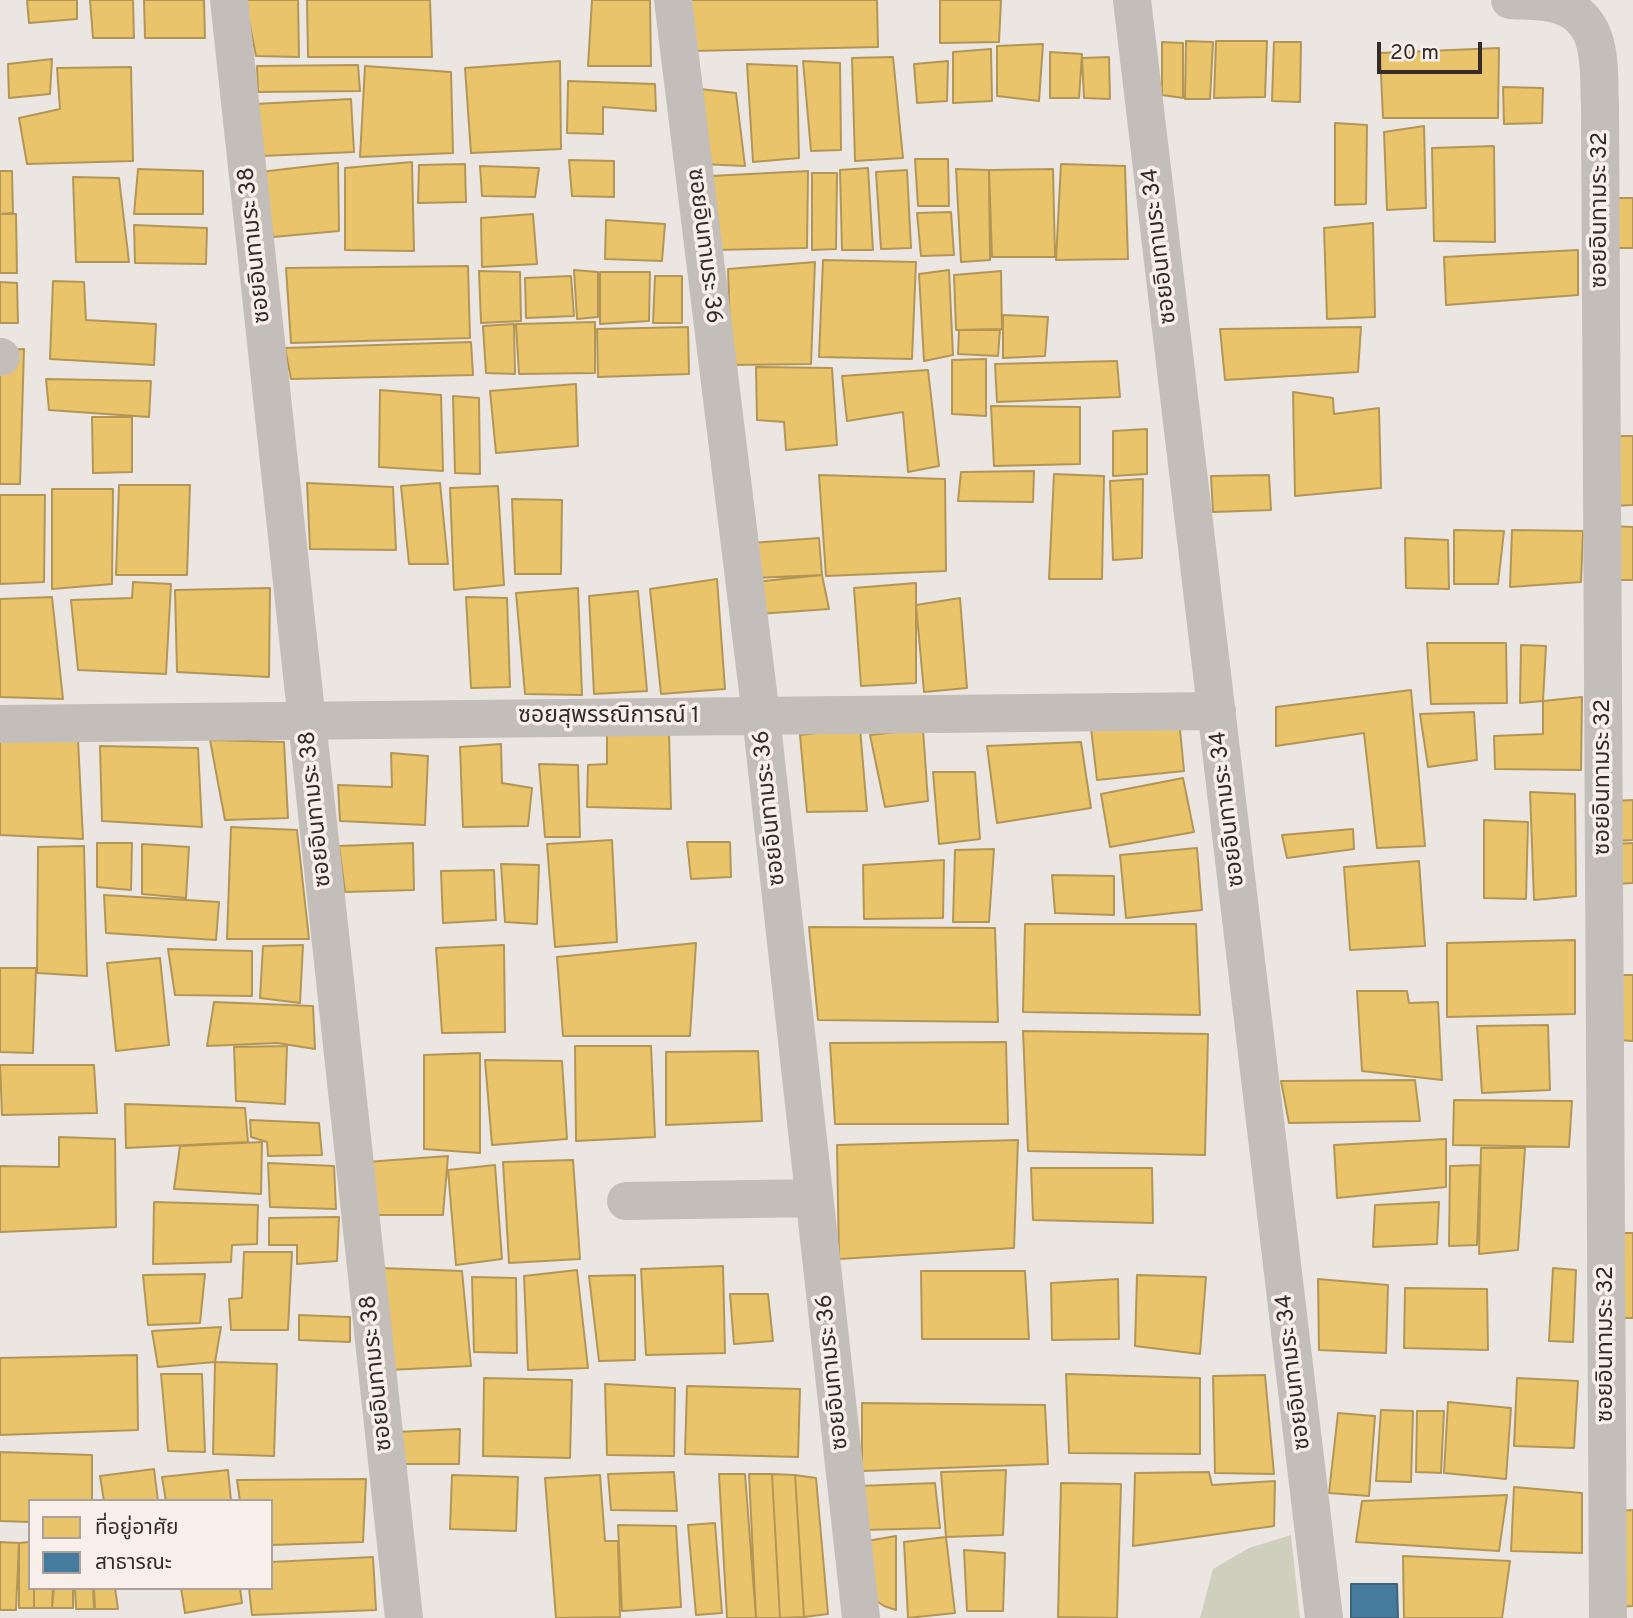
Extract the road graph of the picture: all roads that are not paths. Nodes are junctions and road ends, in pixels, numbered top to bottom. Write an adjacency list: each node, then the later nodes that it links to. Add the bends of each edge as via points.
1 (229, 0): 7 (street, ซอยอินทามระ 38)
2 (673, 0): 6 (street, ซอยอินทามระ 36)
3 (1132, 0): 5 (street, ซอยอินทามระ 34)
4 (1510, 0): 14 (street, ซอยอินทามระ 32, via 1559,5 1586,19 1596,42 1600,107)
5 (1217, 711): 6 (street, ซอยสุพรรณิการณ์ 1); 13 (street, ซอยอินทามระ 34)
6 (761, 716): 7 (street, ซอยสุพรรณิการณ์ 1); 9 (street, ซอยอินทามระ 36)
7 (307, 720): 8 (street, ซอยสุพรรณิการณ์ 1); 11 (street, ซอยอินทามระ 38)
8 (0, 724)
9 (814, 1198): 10 (street); 12 (street, ซอยอินทามระ 36)
10 (625, 1201)
11 (404, 1618)
12 (861, 1618)
13 (1324, 1618)
14 (1608, 1618)

